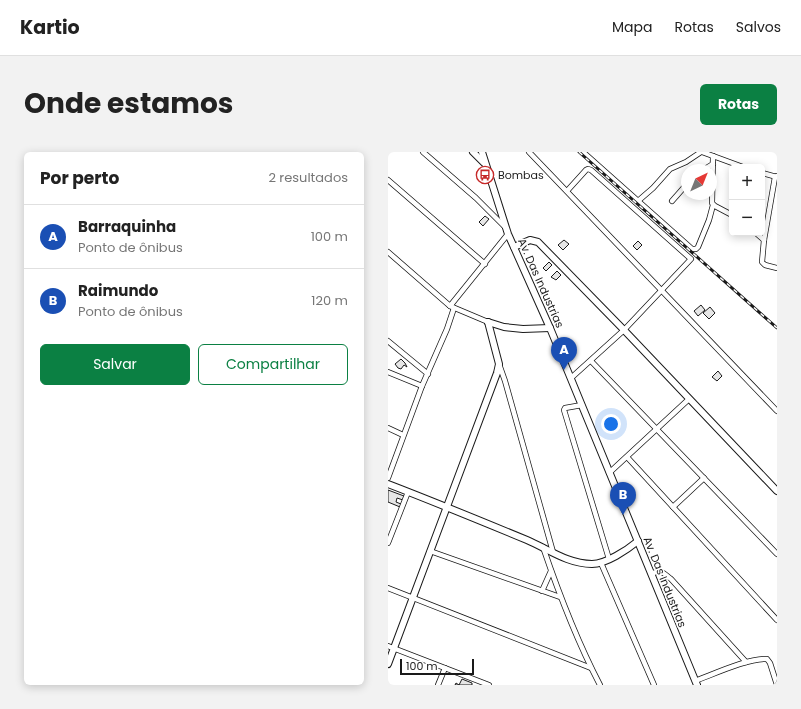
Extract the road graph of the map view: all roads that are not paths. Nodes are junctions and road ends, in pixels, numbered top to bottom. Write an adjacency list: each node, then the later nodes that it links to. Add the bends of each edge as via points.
1 (422, 152): 23 (street, via 476,198)
2 (473, 152): 12 (street)
3 (482, 152): 12 (street, Av. Das Industrias)
4 (529, 152): 16 (street)
5 (582, 152): 19 (street)
6 (701, 152): 8 (street); 19 (street, via 670,169)
7 (722, 152): 9 (street)
8 (713, 156): 9 (street); 10 (street)
9 (721, 159): 11 (street)
10 (714, 164)
11 (735, 164)
12 (487, 167): 23 (street, Av. Das Industrias)
13 (765, 174): 14 (street)
14 (776, 177): 25 (street)
15 (388, 180): 28 (street)
16 (567, 191): 30 (street); 30 (street, via 586,170 591,170 690,257 691,260)
17 (681, 191): 20 (street)
18 (712, 200): 21 (street)
19 (638, 201): 21 (street, via 692,249 698,247)
20 (672, 201)
21 (713, 205): 22 (street)
22 (729, 213)
23 (507, 231): 26 (street, Av. Das Industrias); 28 (street)
24 (759, 236): 25 (street)
25 (764, 240): 29 (street, via 762,262)
26 (514, 247): 33 (street, Av. Das Industrias); 34 (street, via 530,240 538,242)
27 (388, 252): 31 (street)
28 (485, 264): 31 (street)
29 (777, 268)
30 (662, 290): 34 (street); 44 (street)
31 (452, 307): 32 (street); 39 (street, via 447,329)
32 (488, 322): 33 (street, via 523,329); 37 (street)
33 (550, 328): 40 (street, Av. Das Industrias)
34 (624, 330): 36 (street); 42 (street)
35 (388, 341): 39 (street)
36 (591, 361): 40 (street); 46 (street)
37 (499, 364): 55 (street); 61 (street)
38 (388, 372): 41 (street)
39 (428, 374): 41 (street)
40 (571, 378): 43 (street, Av. Das Industrias)
41 (422, 386): 47 (street)
42 (689, 398): 46 (street); 53 (street)
43 (582, 406): 49 (street, Av. Das Industrias); 63 (street, via 564,410)
44 (777, 411)
45 (388, 428): 47 (street)
46 (656, 429): 48 (street); 51 (street)
47 (404, 435): 50 (street)
48 (627, 457): 49 (street); 56 (street)
49 (609, 473): 57 (street, Av. Das Industrias)
50 (388, 478)
51 (704, 478): 56 (street); 62 (street)
52 (388, 484): 54 (street)
53 (777, 491)
54 (408, 492): 55 (street); 58 (street)
55 (446, 506): 59 (street); 60 (street)
56 (673, 507): 71 (street)
57 (638, 541): 63 (street); 66 (street, Av. Das Industrias)
58 (388, 543)
59 (543, 547): 61 (street); 65 (street)
60 (430, 551): 68 (street); 69 (street)
61 (553, 552): 64 (street, via 575,562)
62 (777, 554)
63 (609, 559): 64 (street)
64 (601, 563): 81 (street)
65 (551, 571): 68 (street); 70 (street)
66 (651, 574): 73 (street, via 663,572 671,579); 77 (street, Av. Das Industrias)
67 (388, 588): 69 (street)
68 (542, 591): 70 (street)
69 (413, 597): 72 (street); 76 (street)
70 (560, 597): 76 (street)
71 (777, 620)
72 (391, 647): 74 (street); 75 (street)
73 (746, 662): 77 (street); 82 (street, via 767,659)
74 (388, 664)
75 (445, 668): 78 (street); 79 (street)
76 (591, 668): 80 (street)
77 (696, 683)
78 (438, 685)
79 (489, 685)
80 (600, 685)
81 (654, 685)
82 (777, 685)

